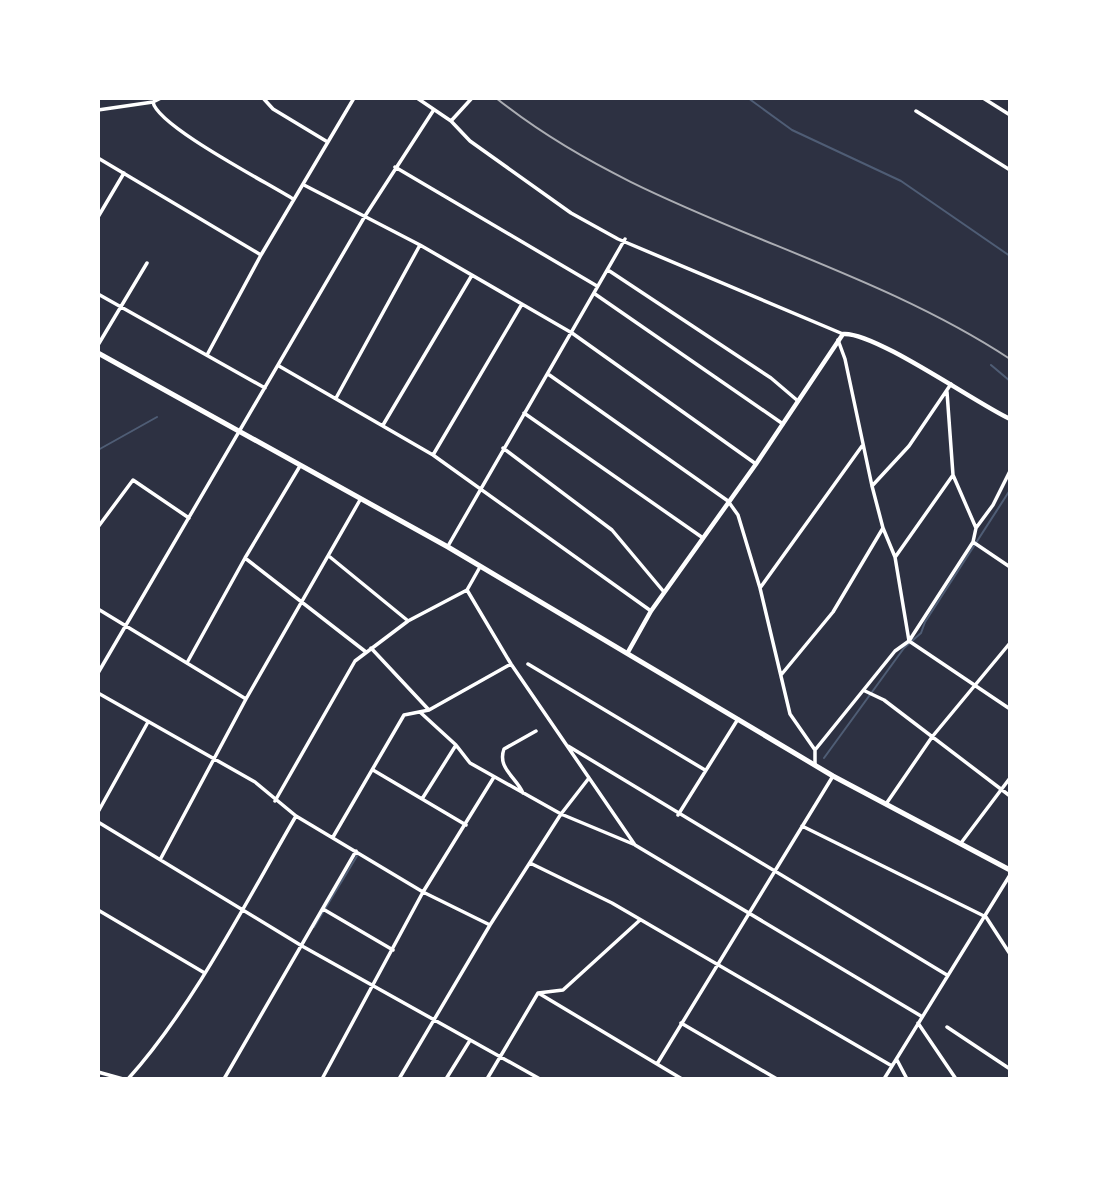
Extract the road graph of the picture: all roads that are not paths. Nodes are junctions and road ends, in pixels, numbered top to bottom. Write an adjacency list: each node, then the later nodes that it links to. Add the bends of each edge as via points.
1 (147, 98): 10 (street)
2 (161, 98): 9 (street)
3 (263, 98): 16 (street)
4 (354, 98): 16 (street)
5 (417, 98): 12 (street)
6 (472, 98): 15 (street)
7 (992, 98): 8 (street)
8 (985, 99): 14 (street)
9 (153, 102): 10 (street); 22 (street, via 157,113 175,128)
10 (141, 103): 11 (street)
11 (98, 110)
12 (433, 111): 15 (street); 18 (street)
13 (916, 111): 19 (street)
14 (1010, 115)
15 (451, 121): 25 (street, via 470,142 524,182)
16 (326, 141): 21 (street)
17 (98, 158): 20 (street)
18 (395, 167): 24 (street); 31 (street)
19 (1010, 170)
20 (124, 173): 23 (street); 27 (street)
21 (304, 185): 22 (street); 24 (street)
22 (293, 199): 27 (street)
23 (98, 216)
24 (365, 216): 26 (street); 42 (street)
25 (625, 239): 29 (street); 37 (street)
26 (420, 245): 30 (street); 47 (street)
27 (261, 255): 41 (street)
28 (147, 263): 35 (street)
29 (608, 270): 31 (street); 48 (street, via 771,378)
30 (472, 275): 34 (street); 52 (street)
31 (597, 286): 33 (street)
32 (98, 294): 35 (street)
33 (595, 294): 36 (street); 51 (street)
34 (522, 304): 36 (street); 56 (street)
35 (121, 307): 39 (street); 41 (street)
36 (572, 333): 43 (street); 57 (street)
37 (843, 334): 38 (street); 44 (street)
38 (838, 340): 48 (street); 54 (street)
39 (98, 345)
40 (98, 353): 53 (main road)
41 (207, 355): 45 (street)
42 (278, 365): 45 (street); 47 (street)
43 (548, 374): 49 (street); 64 (street)
44 (951, 384): 46 (street); 50 (street)
45 (265, 388): 53 (street)
46 (947, 392): 60 (street); 61 (street, via 909,446)
47 (336, 398): 52 (street)
48 (798, 401): 51 (street)
49 (524, 413): 55 (street); 69 (street)
50 (1010, 419)
51 (783, 424): 57 (street)
52 (383, 425): 56 (street)
53 (240, 432): 58 (main road); 65 (street)
54 (863, 446): 61 (street); 77 (street)
55 (502, 448): 62 (street); 79 (street, via 612,530)
56 (433, 455): 62 (street)
57 (757, 464): 64 (street)
58 (300, 466): 63 (main road); 74 (street)
59 (1010, 471): 68 (street)
60 (953, 475): 68 (street); 73 (street)
61 (872, 486): 67 (street)
62 (480, 487): 71 (street); 82 (street)
63 (360, 500): 71 (main road); 72 (street)
64 (728, 501): 69 (street); 77 (street, via 737,515)
65 (189, 518): 66 (street, via 133,480); 84 (street)
66 (98, 527)
67 (883, 528): 73 (street); 94 (street, via 833,612)
68 (976, 528): 70 (street)
69 (703, 538): 79 (street)
70 (973, 542): 76 (street); 85 (street)
71 (448, 547): 75 (main road)
72 (330, 557): 80 (street); 83 (street)
73 (895, 557): 85 (street)
74 (245, 558): 80 (street); 90 (street)
75 (480, 567): 78 (street); 89 (main road)
76 (1010, 568)
77 (760, 588): 94 (street)
78 (467, 590): 83 (street); 91 (street)
79 (664, 592): 82 (street)
80 (302, 602): 88 (street); 98 (street)
81 (98, 609): 84 (street)
82 (651, 611): 89 (street)
83 (408, 621): 87 (street)
84 (125, 625): 90 (street); 93 (street)
85 (909, 640): 95 (street); 96 (street)
86 (1010, 643): 95 (street)
87 (371, 648): 88 (street); 100 (street)
88 (366, 652): 121 (street, via 355,661)
89 (628, 652): 102 (main road)
90 (188, 661): 98 (street)
91 (510, 664): 100 (street); 107 (street)
92 (528, 664): 112 (street)
93 (98, 673)
94 (781, 675): 108 (street, via 790,714)
95 (975, 684): 99 (street); 105 (street)
96 (865, 691): 105 (street); 108 (street)
97 (98, 693): 103 (street)
98 (246, 699): 109 (street)
99 (1010, 709)
100 (429, 710): 101 (street)
101 (421, 713): 106 (street); 111 (street, via 404,715)
102 (738, 719): 110 (main road); 112 (street)
103 (148, 722): 109 (street); 123 (street)
104 (537, 731): 118 (street, via 502,754 505,768)
105 (932, 737): 117 (street); 122 (street)
106 (456, 745): 114 (street, via 470,764); 120 (street)
107 (566, 745): 115 (street); 125 (street)
108 (815, 750): 110 (street)
109 (214, 758): 121 (street, via 255,782); 134 (street)
110 (815, 765): 113 (main road)
111 (373, 770): 120 (street); 130 (street)
112 (705, 770): 125 (street)
113 (833, 776): 122 (main road); 129 (street)
114 (494, 777): 118 (street); 128 (street)
115 (589, 778): 124 (street); 132 (street)
116 (1010, 778): 117 (street)
117 (1002, 789): 119 (street); 131 (street)
118 (523, 793): 124 (street)
119 (1010, 796)
120 (422, 799): 128 (street)
121 (275, 801): 126 (street)
122 (886, 804): 131 (main road)
123 (98, 812)
124 (561, 814): 132 (street); 135 (street)
125 (678, 815): 136 (street)
126 (296, 816): 130 (street); 139 (street)
127 (98, 822): 134 (street)
128 (466, 825): 138 (street)
129 (802, 826): 136 (street); 143 (street)
130 (333, 837): 133 (street)
131 (961, 843): 137 (main road)
132 (635, 845): 142 (street)
133 (356, 851): 138 (street); 140 (street)
134 (161, 858): 139 (street)
135 (530, 863): 144 (street); 145 (street)
136 (774, 872): 142 (street); 151 (street)
137 (1010, 872): 143 (street)
138 (423, 892): 145 (street); 147 (street)
139 (243, 909): 146 (street); 150 (street)
140 (323, 909): 146 (street); 147 (street)
141 (98, 910): 150 (street)
142 (748, 912): 149 (street); 154 (street)
143 (986, 917): 148 (street); 151 (street)
144 (640, 919): 149 (street); 153 (street, via 563,990)
145 (490, 925): 155 (street)
146 (302, 946): 152 (street); 168 (street)
147 (393, 950): 152 (street)
148 (1010, 954)
149 (716, 964): 157 (street); 163 (street)
150 (203, 972): 167 (street)
151 (947, 975): 154 (street)
152 (374, 986): 155 (street); 169 (street)
153 (538, 993): 160 (street); 162 (street)
154 (922, 1016): 156 (street)
155 (433, 1021): 159 (street); 170 (street)
156 (918, 1022): 161 (street); 178 (street)
157 (681, 1023): 162 (street); 175 (street)
158 (947, 1027): 164 (street)
159 (469, 1042): 160 (street); 171 (street)
160 (499, 1055): 172 (street); 173 (street)
161 (897, 1060): 163 (street); 177 (street)
162 (657, 1064): 174 (street)
163 (892, 1066): 176 (street)
164 (1010, 1069)
165 (98, 1072): 166 (street)
166 (123, 1079)
167 (128, 1079)
168 (224, 1079)
169 (321, 1079)
170 (399, 1079)
171 (446, 1079)
172 (487, 1079)
173 (540, 1079)
174 (682, 1079)
175 (777, 1079)
176 (884, 1079)
177 (907, 1079)
178 (956, 1079)

